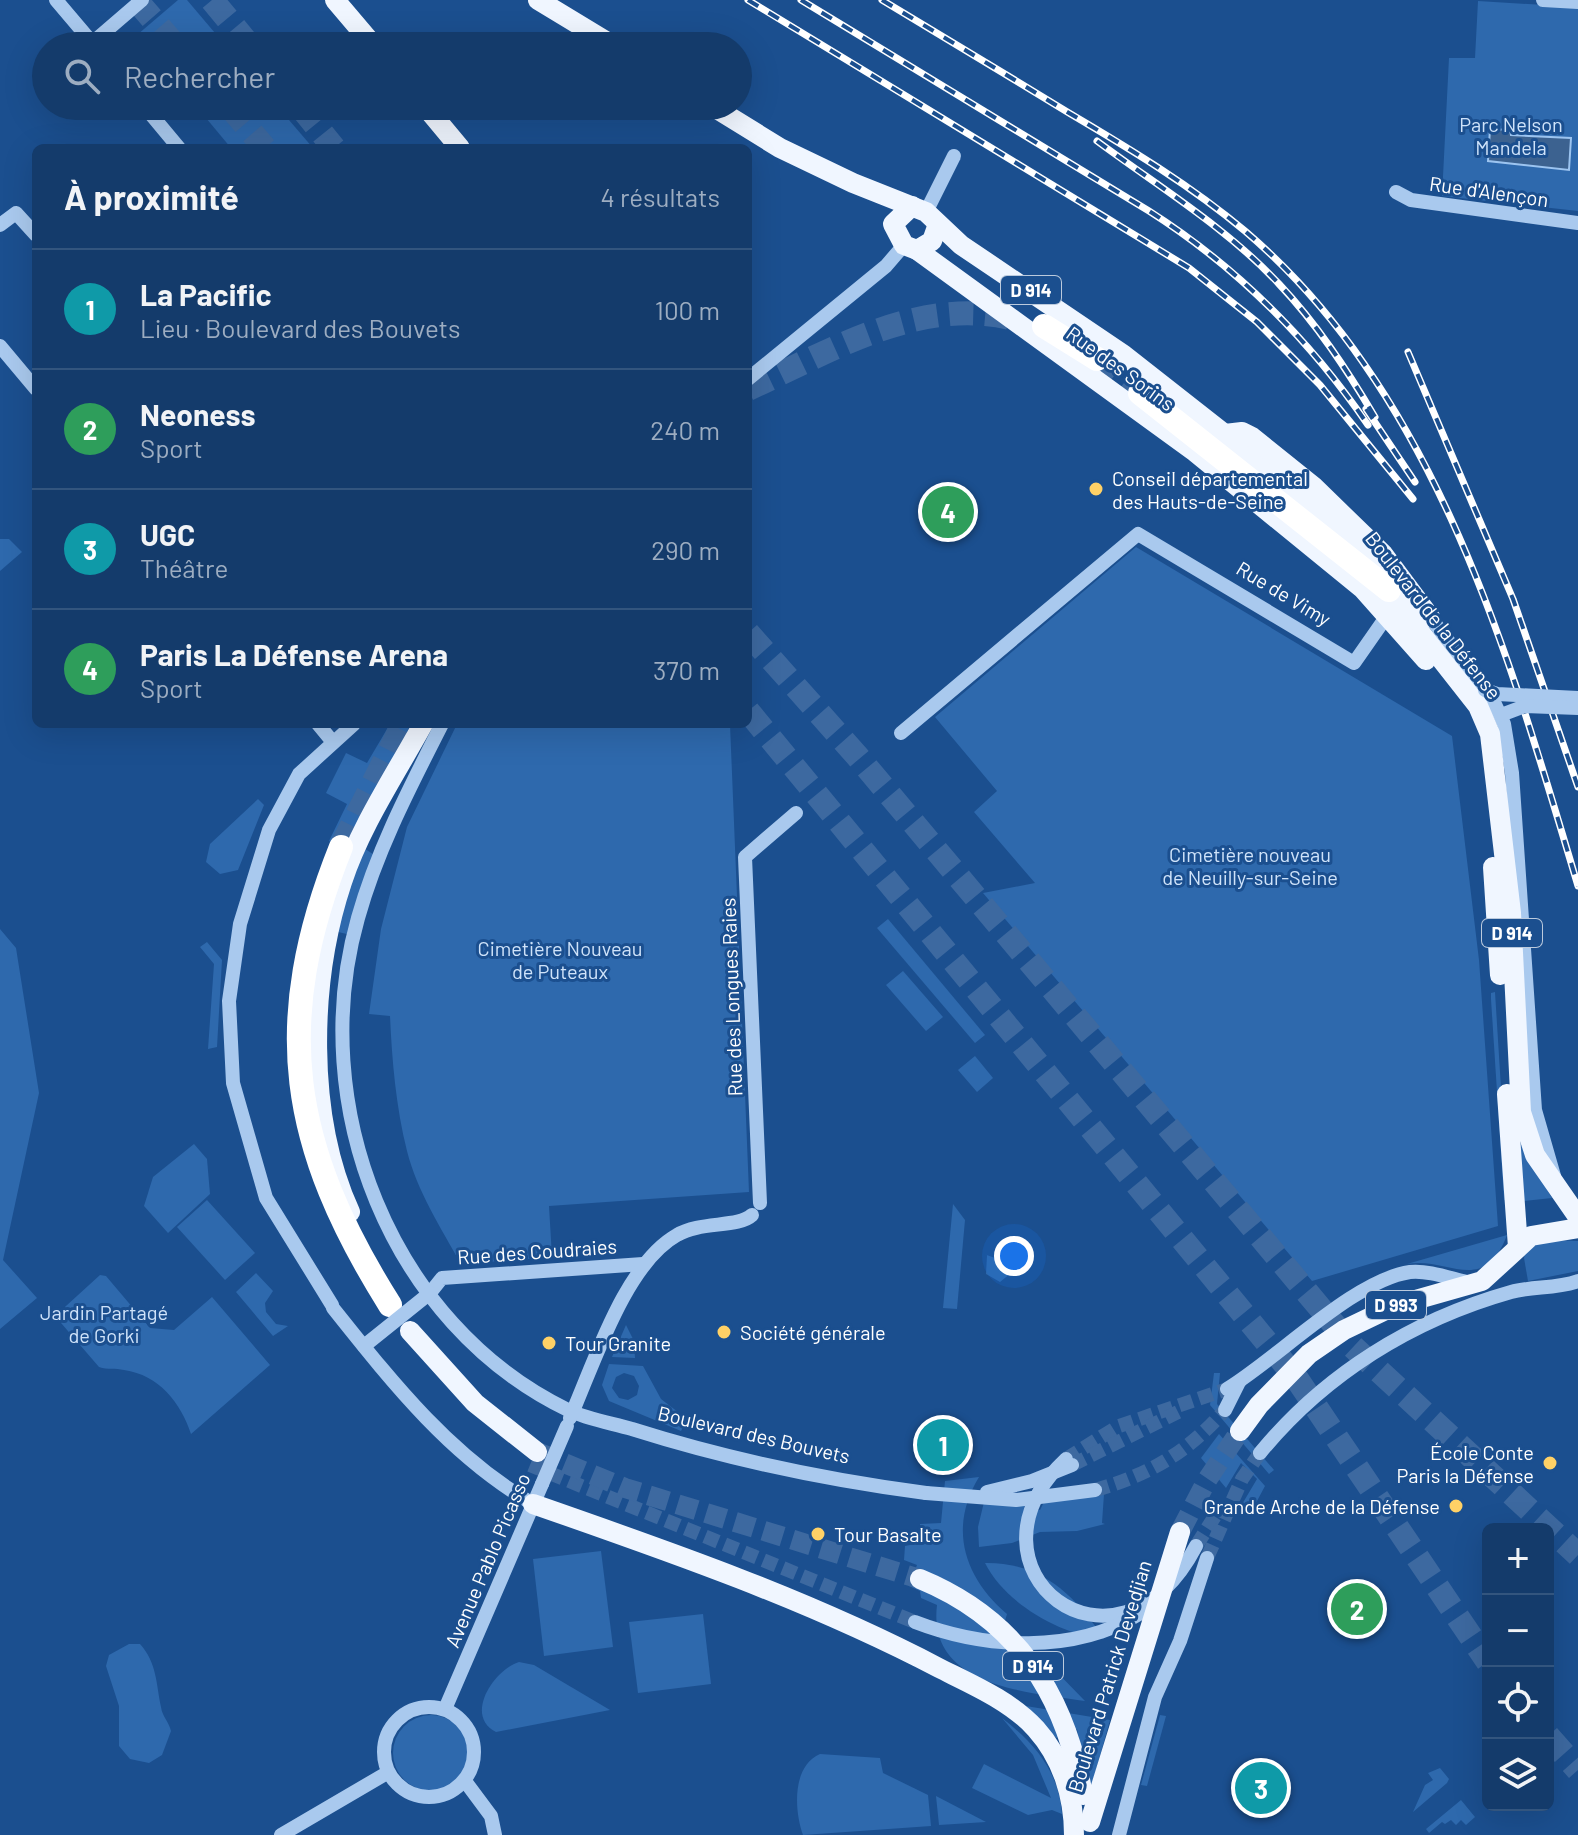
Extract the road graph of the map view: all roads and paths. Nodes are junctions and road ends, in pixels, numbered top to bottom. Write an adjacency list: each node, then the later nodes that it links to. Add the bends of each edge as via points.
1 (56, 0): 7 (street)
2 (142, 0): 8 (street)
3 (335, 0): 9 (main road)
4 (538, 0): 10 (main road)
5 (1543, 0): 6 (street)
6 (1578, 2)
7 (84, 32)
8 (107, 32)
9 (362, 32)
10 (591, 32)
11 (156, 120): 14 (street)
12 (437, 120): 15 (main road)
13 (735, 120): 17 (main road, Boulevard de la Défense / D 914)
14 (176, 144)
15 (457, 144)
16 (954, 156): 19 (street)
17 (853, 183): 19 (main road, Boulevard de la Défense / D 914); 21 (main road, Boulevard de la Défense / D 914)
18 (1396, 192): 20 (street, Rue d'Alençon, via 1411,200)
19 (926, 214): 21 (main road); 24 (main road, via 932,241); 31 (main road, Boulevard de la Défense / D 914, via 961,245 1124,355)
20 (1578, 223)
21 (893, 224): 24 (main road, Boulevard de la Défense)
22 (0, 225): 23 (street, via 16,213)
23 (32, 231)
24 (910, 248): 28 (street); 32 (main road, Rue des Sorins, via 1195,452)
25 (1044, 326): 27 (highway)
26 (0, 346): 29 (street)
27 (1097, 359)
28 (752, 376)
29 (32, 384)
30 (1140, 393): 32 (highway)
31 (1225, 434): 32 (main road, Boulevard de la Défense / D 914, via 1304,498); 33 (main road, via 1252,437 1313,486 1383,554)
32 (1391, 602): 42 (street, Rue de Vimy, via 1354,663 1138,534); 48 (main road, Boulevard de la Défense / D 914, via 1478,706 1490,734 1511,913 1521,1112 1535,1155); 51 (main road, via 1474,726 1483,757)
33 (1430, 617): 34 (street)
34 (1485, 690): 35 (street, bridge); 37 (street)
35 (1578, 698)
36 (1578, 708): 37 (street, bridge, via 1525,706)
37 (1501, 715): 48 (street, via 1512,773 1535,1110)
38 (321, 728): 43 (street)
39 (349, 728): 43 (street)
40 (421, 728): 45 (main road)
41 (440, 728): 47 (street, Boulevard des Bouvets)
42 (901, 733)
43 (332, 741): 58 (street, via 299,774 269,830 235,946 229,1013 233,1083 266,1198 332,1306)
44 (796, 813): 52 (street, Rue des Longues Raies, via 745,857 756,1209 740,1223 686,1230)
45 (374, 815): 47 (street); 56 (main road, via 342,881 332,919 319,985 316,1066 347,1206)
46 (341, 847): 56 (highway, via 307,960 299,1018 300,1073 323,1180 345,1231)
47 (379, 857): 55 (street, Boulevard des Bouvets, via 348,966 343,1076 356,1144 377,1204)
48 (1555, 1185): 49 (main road, Boulevard de la Défense / D 914)
49 (1578, 1217)
50 (1578, 1228): 51 (main road, D 993, via 1531,1236)
51 (1518, 1247): 54 (main road, D 993)
52 (643, 1264): 55 (street, Rue des Coudraies, via 442,1278); 60 (street, Rue des Longues Raies)
53 (1578, 1281): 63 (street, via 1513,1291 1432,1319 1352,1365)
54 (1475, 1284): 59 (street, via 1404,1273 1321,1319 1233,1385); 61 (main road, D 993, via 1394,1306 1344,1330 1309,1354)
55 (430, 1293): 58 (street, Rue des Coudraies, bridge); 60 (street, Boulevard des Bouvets, via 480,1350)
56 (392, 1303)
57 (410, 1331): 62 (main road, via 475,1403)
58 (364, 1346): 66 (street, via 446,1438 499,1482)
59 (1225, 1410)
60 (570, 1419): 65 (street, Boulevard des Bouvets); 66 (street, Avenue Pablo Picasso, bridge)
61 (1240, 1431)
62 (537, 1452)
63 (1260, 1453)
64 (1095, 1490): 65 (street, bridge, via 1016,1500)
65 (926, 1493): 71 (street, bridge, via 1005,1489 1069,1462 1043,1485 1032,1509 1028,1557 1037,1580 1048,1595 1070,1609)
66 (537, 1494): 73 (street, Avenue Pablo Picasso); 76 (main road, via 870,1632 993,1697 1026,1719 1053,1753)
67 (1180, 1532): 76 (main road, Boulevard Patrick Devedjian, bridge)
68 (1196, 1546): 71 (street, via 1169,1588)
69 (1207, 1558): 79 (street, via 1155,1697)
70 (920, 1579): 76 (main road, D 914, via 994,1621 1051,1695 1066,1729)
71 (1134, 1614): 72 (street, via 1083,1637 1025,1643 972,1638)
72 (915, 1622)
73 (445, 1709): 74 (street, via 422,1707 392,1726 384,1744); 75 (street, via 462,1721 474,1743 476,1756)
74 (387, 1773): 75 (street, via 415,1796 433,1798); 77 (street)
75 (465, 1781): 78 (street, via 491,1816)
76 (1083, 1831)
77 (281, 1835)
78 (495, 1835)
79 (1119, 1835)

